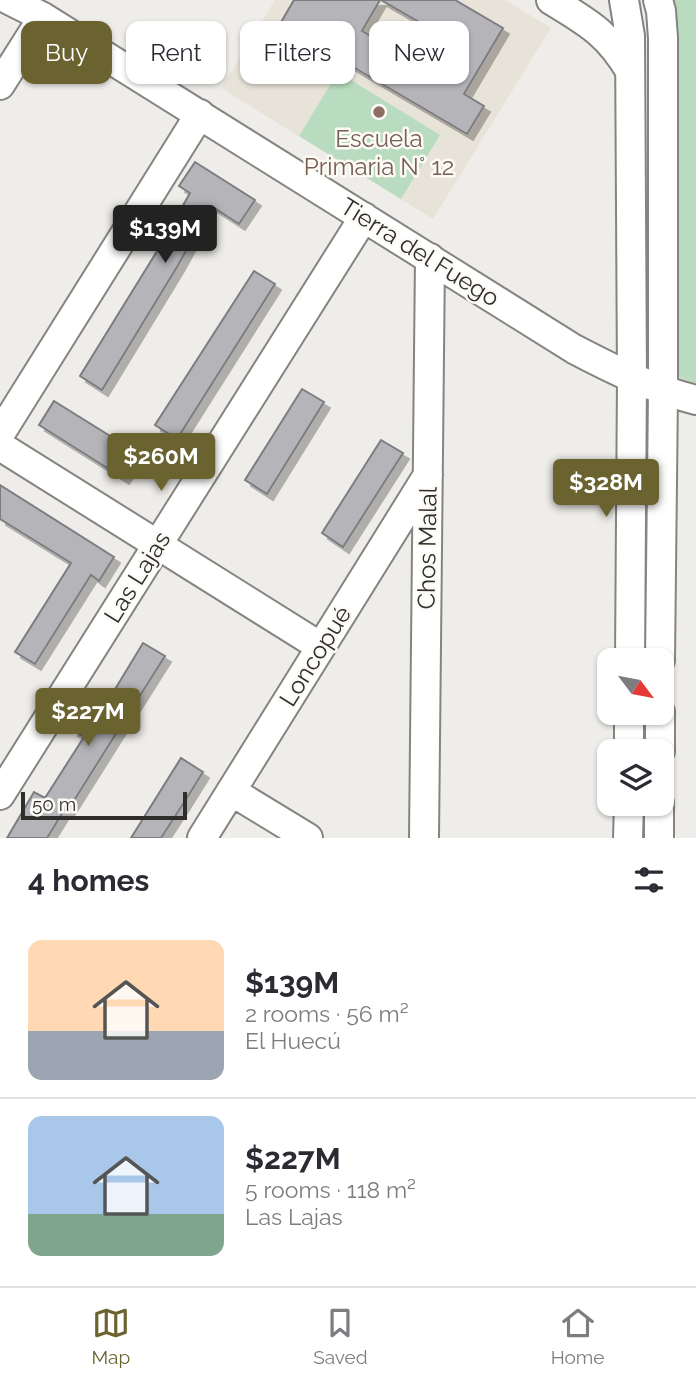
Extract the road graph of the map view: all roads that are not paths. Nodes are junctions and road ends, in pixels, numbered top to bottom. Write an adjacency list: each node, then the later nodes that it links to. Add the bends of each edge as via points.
1 (9, 0): 5 (street, Tierra del Fuego)
2 (551, 0): 6 (street, via 600,32)
3 (624, 0): 6 (street)
4 (658, 0): 12 (street, via 663,38)
5 (43, 17): 7 (street); 8 (street, Tierra del Fuego)
6 (630, 71): 11 (street)
7 (0, 85)
8 (200, 114): 9 (street, Tierra del Fuego); 14 (street)
9 (364, 217): 10 (street, Tierra del Fuego); 17 (street, Las Lajas)
10 (430, 258): 11 (street, Tierra del Fuego, via 575,349); 16 (street, Chos Malal)
11 (632, 378): 12 (street, Tierra del Fuego); 19 (street)
12 (663, 391): 13 (street, Tierra del Fuego); 20 (street)
13 (696, 400)
14 (0, 434)
15 (0, 446): 17 (street)
16 (428, 475): 18 (street, Loncopué); 27 (street, Chos Malal)
17 (158, 545): 18 (street); 22 (street, Las Lajas)
18 (321, 647): 21 (street, Loncopué)
19 (630, 648)
20 (660, 648)
21 (231, 790): 25 (street, Loncopué); 26 (street)
22 (0, 795)
23 (629, 816): 28 (street)
24 (659, 816): 29 (street)
25 (202, 838)
26 (308, 838)
27 (424, 838)
28 (628, 838)
29 (659, 838)

